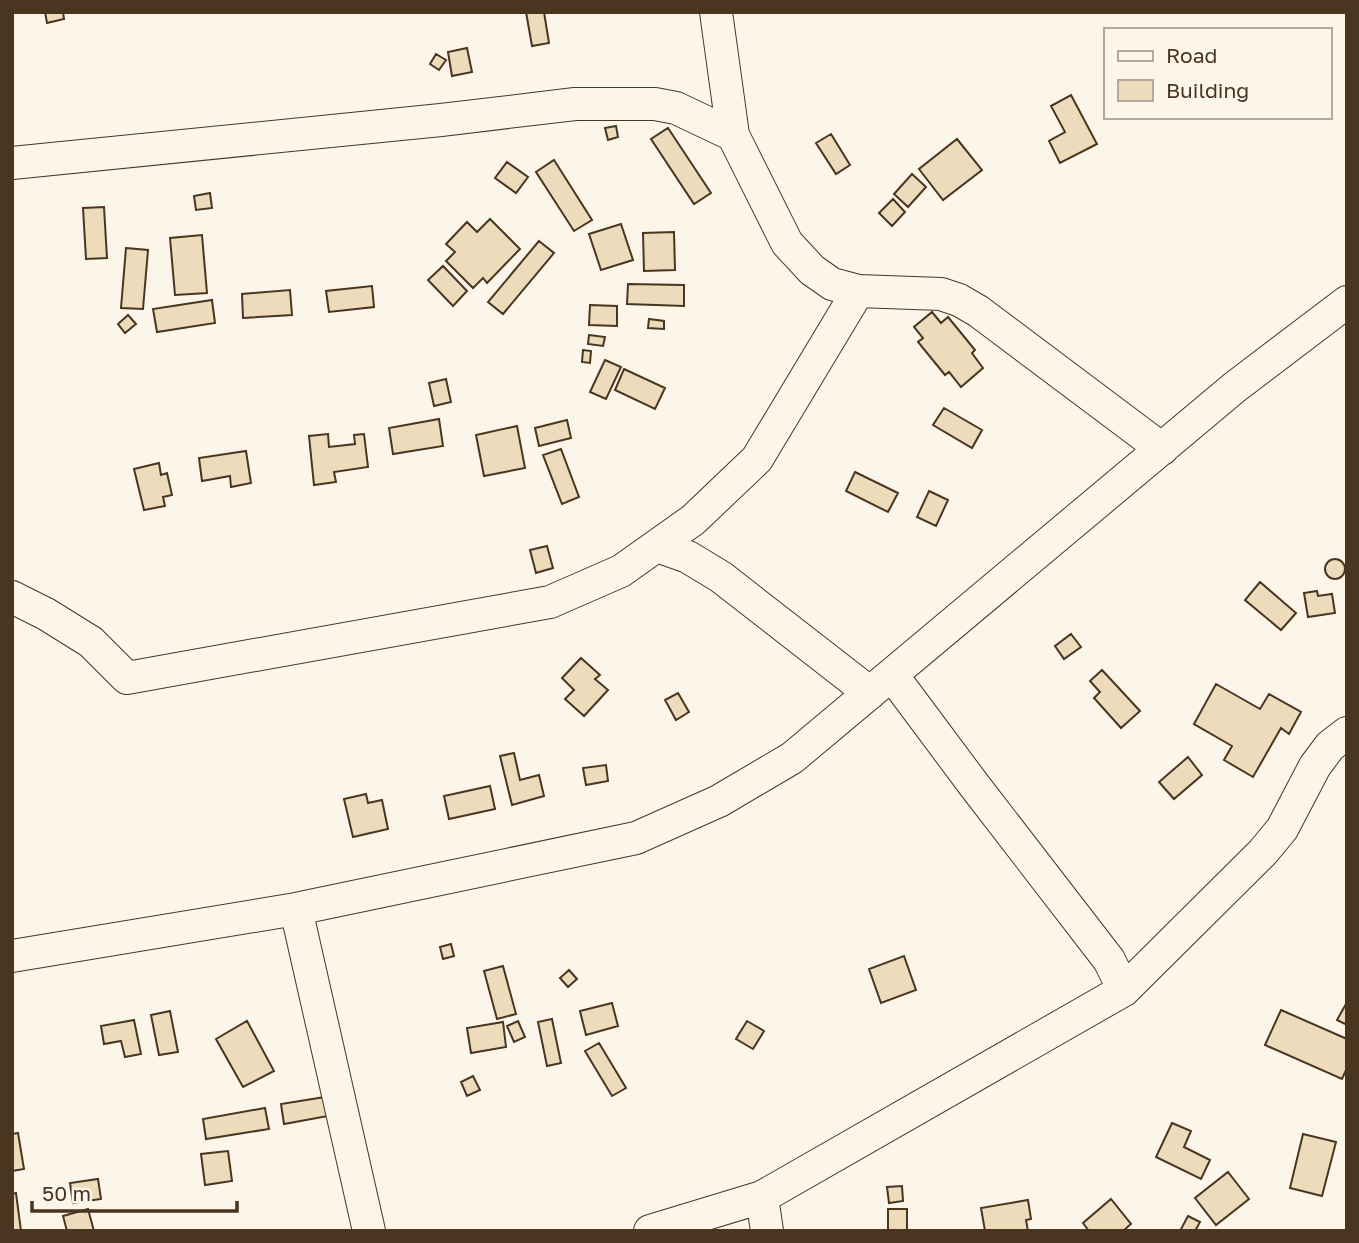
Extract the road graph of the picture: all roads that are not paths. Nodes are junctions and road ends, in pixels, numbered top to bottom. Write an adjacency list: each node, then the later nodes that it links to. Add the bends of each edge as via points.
1 (716, 12): 2 (street)
2 (733, 135): 3 (street, via 676,108 656,104 575,104); 4 (street, via 787,243 812,271 832,284)
3 (12, 163)
4 (858, 291): 6 (street, via 941,293 959,300); 7 (street, via 757,459 693,520)
5 (1347, 302): 6 (street)
6 (1162, 449): 9 (street)
7 (657, 546): 8 (street, via 621,571 550,602 127,678 91,642); 9 (street, via 688,557 721,577)
8 (12, 597)
9 (881, 684): 11 (street, via 792,758 719,801 636,838); 13 (street, via 982,796 1109,960)
10 (1347, 733): 13 (street, via 1314,766 1282,829 1263,852)
11 (296, 909): 12 (street); 15 (street)
12 (12, 956)
13 (1124, 990): 14 (street)
14 (762, 1197): 16 (street); 17 (street)
15 (369, 1231)
16 (650, 1231)
17 (767, 1231)

